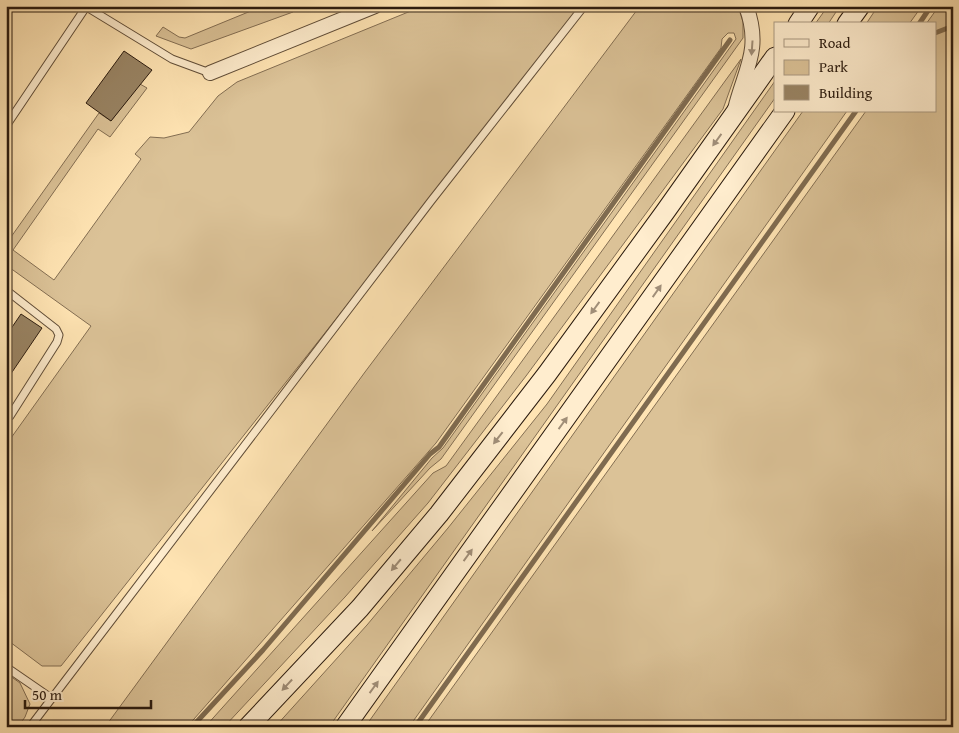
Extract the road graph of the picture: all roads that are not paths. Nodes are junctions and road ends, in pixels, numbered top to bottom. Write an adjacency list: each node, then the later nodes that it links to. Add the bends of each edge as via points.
1 (375, 6): 10 (street)
2 (584, 6): 17 (lane, via 424,209)
3 (746, 6): 12 (street, one-way to 12, via 753,32 753,52)
4 (810, 6): 7 (main road)
5 (860, 6): 8 (main road)
6 (86, 7): 10 (lane, via 172,59); 13 (lane)
7 (799, 22)
8 (848, 22)
9 (774, 58): 12 (main road)
10 (210, 73)
11 (784, 112): 20 (main road, one-way to 11)
12 (732, 120): 19 (main road, one-way to 19, via 517,414 439,514 360,608)
13 (6, 126)
14 (6, 290): 15 (lane, via 56,329 59,335)
15 (6, 418)
16 (6, 667): 17 (lane)
17 (51, 698): 18 (lane)
18 (30, 727)
19 (248, 727)
20 (345, 727)

